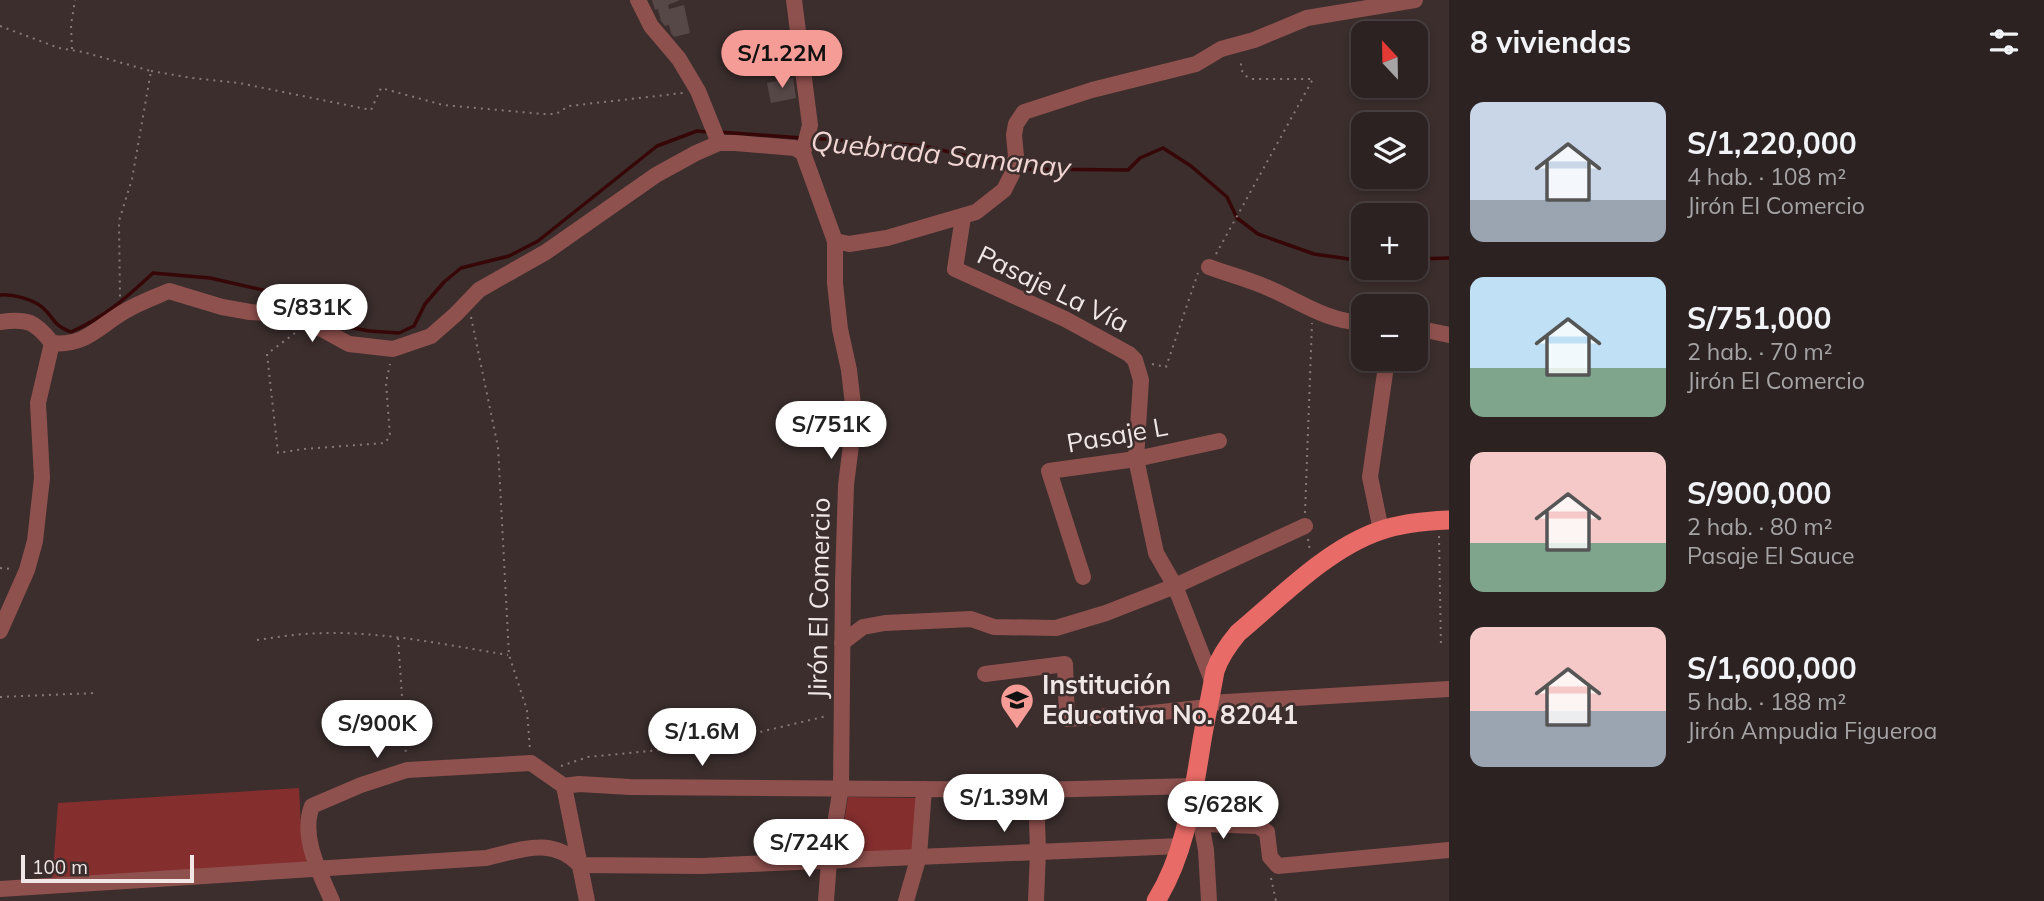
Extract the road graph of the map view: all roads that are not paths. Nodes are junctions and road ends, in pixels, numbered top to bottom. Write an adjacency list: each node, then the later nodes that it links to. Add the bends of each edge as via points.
1 (638, 0): 4 (street, via 651,26 679,58)
2 (794, 0): 5 (street, Jirón El Comercio, via 810,125)
3 (1415, 0): 6 (street, via 1307,18 1221,49 1196,64 1024,112 1016,124 1016,156 1004,190)
4 (717, 136): 5 (street, via 796,148); 13 (street, via 546,253 479,290 431,336 393,349 349,344 286,314 222,307 169,290 67,345)
5 (805, 143): 7 (street, Jirón El Comercio)
6 (963, 217): 7 (street, via 887,238 849,244); 16 (street, Pasaje La Vía, via 955,269 1065,318 1135,360 1141,380)
7 (835, 241): 23 (street, Jirón El Comercio, via 836,294 853,405)
8 (1209, 267): 10 (street, via 1268,287 1312,311)
9 (0, 322): 13 (street, via 25,320 40,327)
10 (1351, 322)
11 (1428, 331): 12 (street)
12 (1449, 335)
13 (52, 343): 22 (street, via 38,403 42,478 35,541)
14 (1385, 371): 19 (street, via 1370,477)
15 (1219, 441): 16 (street, Pasaje L)
16 (1136, 459): 20 (street, Pasaje L, via 1049,471); 21 (street, Pasaje La Vía, via 1156,553)
17 (1444, 521): 19 (main road)
18 (1305, 526): 21 (street)
19 (1381, 530): 25 (main road, via 1348,545 1314,569 1238,633 1219,660)
20 (1083, 577)
21 (1175, 586): 23 (street, via 1056,628 994,627 971,619 886,623 863,626); 25 (street, Pasaje La Vía)
22 (0, 631)
23 (842, 643): 30 (street, Jirón El Comercio)
24 (985, 674): 27 (street, via 1065,664 1067,719)
25 (1213, 683): 27 (main road)
26 (1449, 689): 27 (street)
27 (1208, 705): 29 (main road)
28 (564, 786): 30 (street); 39 (street); 40 (street, via 537,767 407,770 361,785 312,806 308,816)
29 (1195, 786): 32 (street); 33 (street); 34 (main road)
30 (841, 787): 31 (street); 38 (street, Jirón El Comercio)
31 (924, 789): 32 (street); 37 (street)
32 (1036, 790): 36 (street)
33 (1202, 824): 35 (street, via 1258,827 1267,832 1270,857 1278,866); 48 (street)
34 (1181, 846): 36 (street); 47 (main road)
35 (1449, 850)
36 (1038, 851): 37 (street); 46 (street)
37 (919, 856): 38 (street); 45 (street)
38 (829, 861): 39 (street); 44 (street)
39 (580, 865): 40 (street, via 558,849 537,847 486,858); 43 (street)
40 (318, 869): 41 (street); 42 (street)
41 (0, 889)
42 (332, 901)
43 (587, 901)
44 (826, 901)
45 (906, 901)
46 (1035, 901)
47 (1156, 901)
48 (1209, 901)

